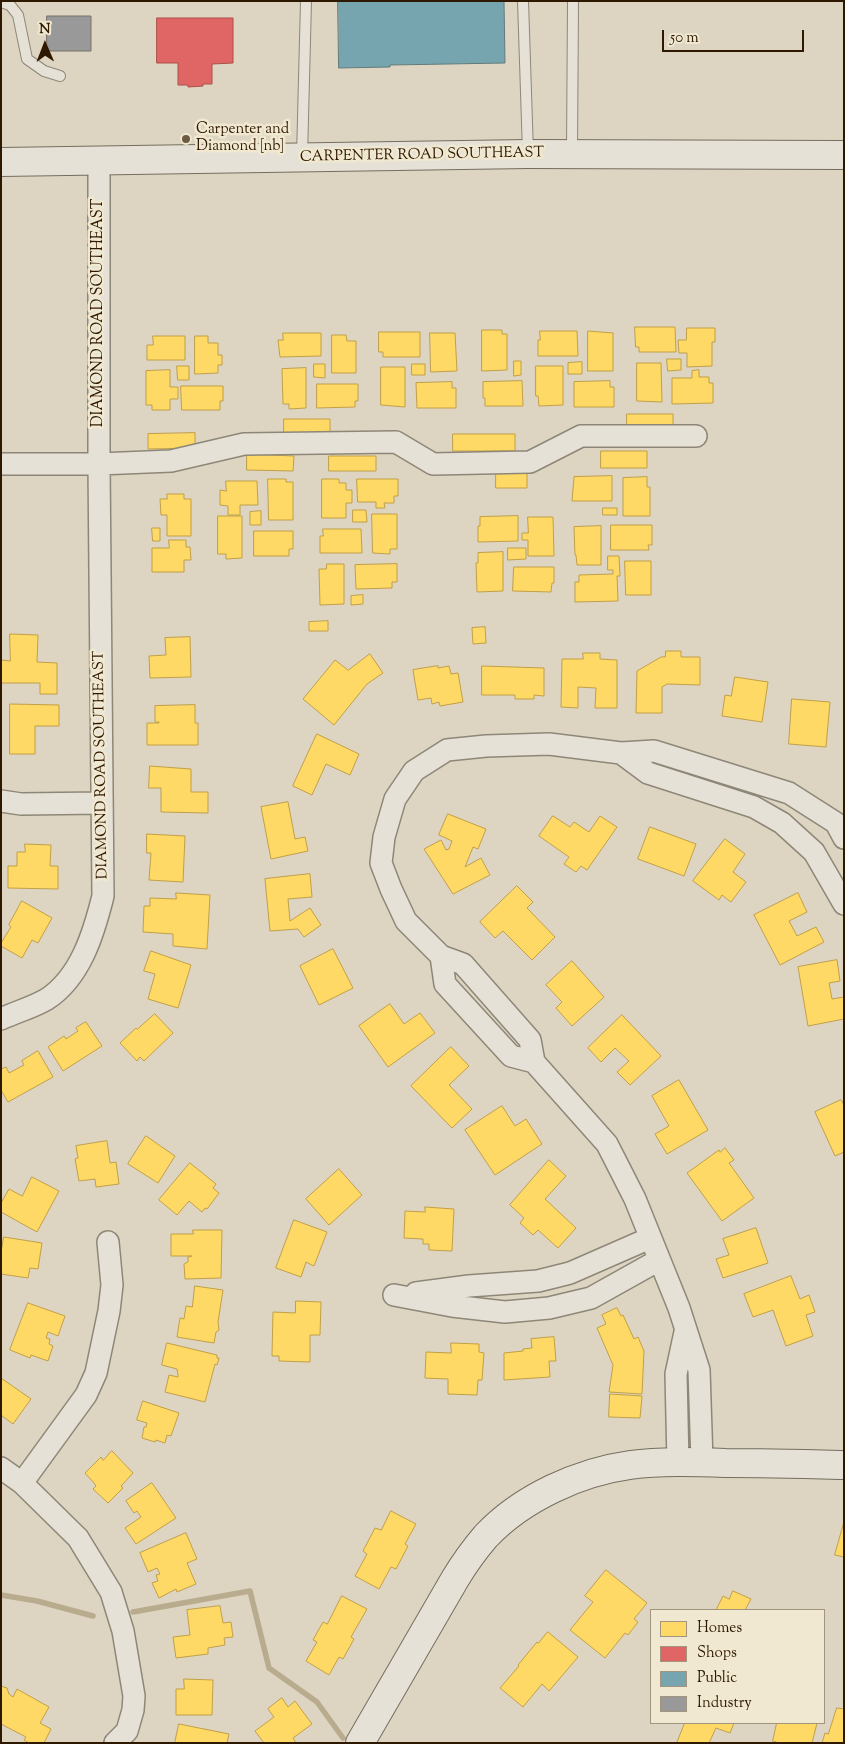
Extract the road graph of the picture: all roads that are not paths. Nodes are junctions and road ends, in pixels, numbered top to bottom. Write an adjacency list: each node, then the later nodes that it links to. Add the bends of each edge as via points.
1 (306, 1): 9 (lane)
2 (523, 1): 6 (lane)
3 (573, 1): 7 (lane)
4 (1, 2): 5 (lane, via 10,5 18,15 27,60)
5 (60, 76)
6 (528, 154): 7 (street, CARPENTER ROAD SOUTHEAST); 9 (street, CARPENTER ROAD SOUTHEAST)
7 (572, 154): 8 (street, CARPENTER ROAD SOUTHEAST)
8 (844, 155)
9 (302, 158): 11 (street, CARPENTER ROAD SOUTHEAST)
10 (1, 162): 11 (street, CARPENTER ROAD SOUTHEAST)
11 (99, 162): 14 (street, DIAMOND ROAD SOUTHEAST)
12 (696, 436): 14 (street, via 580,436 530,462 433,464 396,442 244,444 171,461)
13 (1, 464): 14 (street)
14 (99, 464): 17 (street, DIAMOND ROAD SOUTHEAST)
15 (621, 753): 18 (street, via 654,751 789,793); 19 (street, via 648,773 754,807 782,823 814,852); 21 (street, via 549,744 447,750 414,771 395,799 384,837 381,863 406,921 441,956 445,984 511,1056 534,1062 607,1144 635,1199)
16 (1, 801): 17 (street, via 21,804)
17 (102, 803): 20 (street, DIAMOND ROAD SOUTHEAST, via 103,896 97,922 81,961 60,989 46,1000)
18 (841, 827)
19 (844, 904)
20 (1, 1018)
21 (650, 1238): 23 (street); 23 (street, via 570,1273 538,1281 394,1296 505,1312 550,1308 592,1298)
22 (108, 1242): 27 (street, via 111,1294 96,1373 86,1395)
23 (659, 1260): 24 (street, via 679,1308 685,1332 676,1374)
24 (690, 1463): 25 (street); 29 (street, via 631,1465 570,1480 540,1495 487,1535 455,1579)
25 (844, 1465)
26 (1, 1468): 27 (street)
27 (22, 1482): 28 (street, via 78,1538 111,1592 123,1631 134,1696 127,1732)
28 (115, 1743)
29 (360, 1743)

